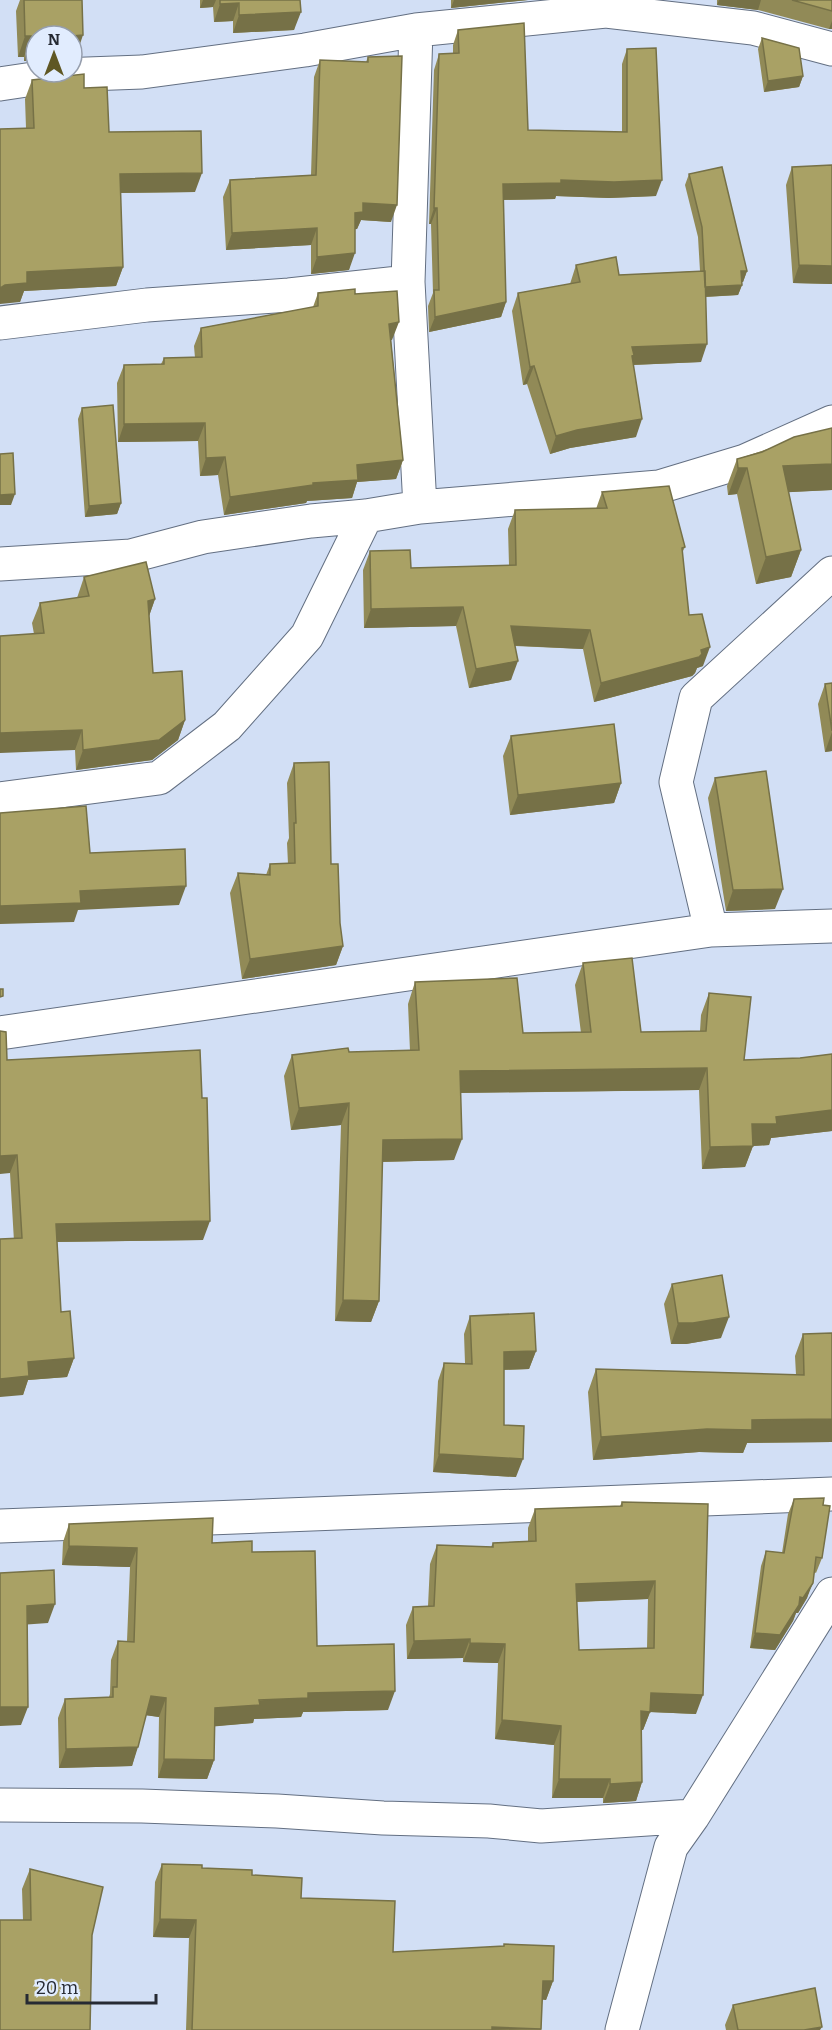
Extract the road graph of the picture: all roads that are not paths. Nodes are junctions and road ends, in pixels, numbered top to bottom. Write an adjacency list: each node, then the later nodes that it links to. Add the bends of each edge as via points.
1 (606, 5): 2 (street); 3 (street, via 753,28)
2 (416, 30): 4 (street, via 142,72 60,75); 5 (street)
3 (832, 49)
4 (0, 84)
5 (408, 282): 6 (street, via 147,305); 8 (street)
6 (0, 323)
7 (832, 422): 8 (street, via 745,461 659,487)
8 (420, 507): 9 (street)
9 (366, 516): 10 (street, via 203,537 131,556); 12 (street, via 308,636 227,726 159,778)
10 (0, 564)
11 (832, 573): 14 (street, via 696,698 676,782)
12 (0, 799)
13 (832, 926): 14 (street)
14 (711, 930): 15 (street)
15 (0, 1033)
16 (832, 1494): 17 (street)
17 (0, 1526)
18 (832, 1594): 20 (street)
19 (0, 1806): 20 (street, via 142,1806 541,1826)
20 (693, 1816): 21 (street, via 671,1847)
21 (622, 2030)

